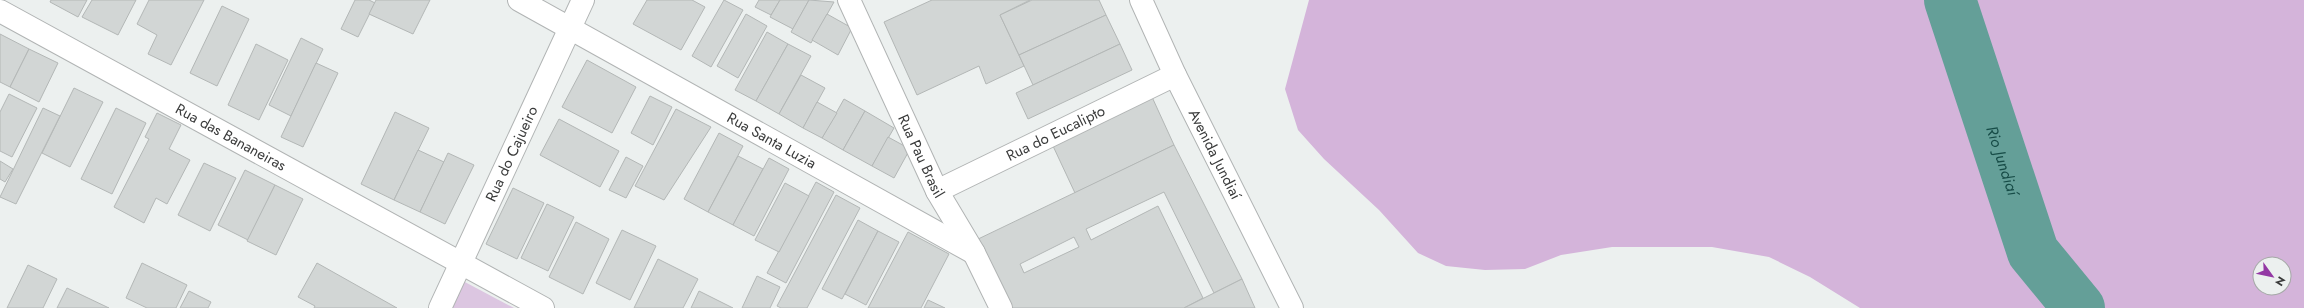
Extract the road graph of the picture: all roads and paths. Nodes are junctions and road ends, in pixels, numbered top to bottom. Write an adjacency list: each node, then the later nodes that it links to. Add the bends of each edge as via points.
1 (519, 0): 6 (street)
2 (583, 0): 6 (street, Rua do Cajueiro)
3 (849, 0): 8 (street, Rua Pau Brasil)
4 (1141, 0): 7 (street, Avenida Jundiaí)
5 (0, 11): 10 (street, Rua das Bananeiras)
6 (569, 28): 9 (street, Rua Santa Luzia); 10 (street, Rua do Cajueiro)
7 (1175, 75): 8 (street, Rua do Eucalipto); 14 (street, Avenida Jundiaí)
8 (937, 191): 9 (street, Rua Pau Brasil)
9 (974, 253): 13 (street, Rua Pau Brasil)
10 (461, 264): 11 (street, Rua do Cajueiro); 12 (street, Rua das Bananeiras)
11 (440, 308)
12 (543, 308)
13 (1001, 308)
14 (1292, 308)

